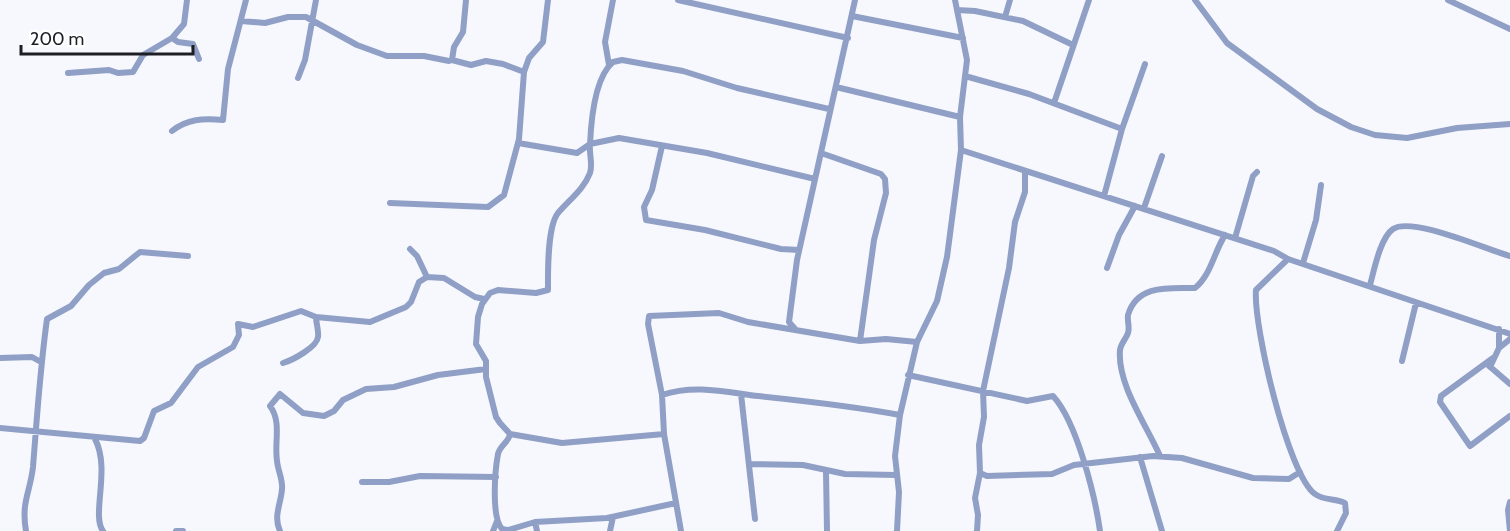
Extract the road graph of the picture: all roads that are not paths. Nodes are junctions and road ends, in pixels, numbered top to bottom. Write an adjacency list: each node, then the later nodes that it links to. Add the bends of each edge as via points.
1 (187, 0): 20 (street, via 186,21)
2 (246, 0): 18 (street)
3 (316, 0): 17 (street)
4 (466, 0): 25 (street, via 463,32)
5 (548, 0): 28 (street, via 543,42 529,58)
6 (612, 0): 27 (street, via 604,42)
7 (678, 0): 21 (street)
8 (855, 0): 15 (street)
9 (955, 0): 14 (street)
10 (1010, 0): 16 (street)
11 (1089, 0): 23 (street)
12 (1195, 0): 36 (street, via 1227,43 1317,109 1351,127 1375,135 1407,138 1457,128)
13 (1448, 0): 19 (street)
14 (957, 10): 16 (street); 22 (street)
15 (852, 16): 21 (street); 22 (street)
16 (1005, 17): 23 (street)
17 (311, 18): 18 (street, via 288,17 265,23); 25 (street, via 339,36 387,56); 31 (street, via 305,60)
18 (241, 21): 38 (street, via 228,69 223,120 192,120)
19 (1510, 28)
20 (171, 38): 24 (street, via 192,44); 29 (street, via 143,55 130,73 109,70)
21 (848, 38): 32 (street)
22 (963, 38): 30 (street)
23 (1073, 45): 33 (street)
24 (199, 59)
25 (452, 60): 28 (street, via 471,66 486,61)
26 (1145, 64): 37 (street)
27 (609, 66): 34 (street, via 622,60 671,69); 40 (street, via 599,87)
28 (525, 72): 39 (street)
29 (68, 74)
30 (965, 76): 33 (street); 35 (street)
31 (298, 78)
32 (836, 87): 34 (street); 35 (street)
33 (1054, 103): 37 (street)
34 (829, 109): 43 (street)
35 (960, 117): 42 (street)
36 (1510, 124)
37 (1122, 129): 49 (street)
38 (172, 131)
39 (518, 143): 40 (street, via 577,153); 50 (street, via 507,190 492,206)
40 (590, 144): 41 (street, via 612,138); 64 (street, via 589,175 557,214 553,226 548,290 498,290)
41 (662, 146): 47 (street); 56 (street, via 644,207 646,220)
42 (961, 150): 45 (street); 74 (street, via 941,286)
43 (821, 153): 47 (street); 73 (street, via 881,174 885,179 886,193 874,240)
44 (1162, 156): 52 (street)
45 (1025, 171): 49 (street); 84 (street, via 1025,192 1015,222)
46 (1257, 172): 54 (street)
47 (815, 179): 56 (street)
48 (1321, 185): 60 (street)
49 (1104, 196): 51 (street)
50 (390, 203)
51 (1135, 206): 52 (street); 61 (street)
52 (1144, 208): 53 (street)
53 (1225, 235): 54 (street); 94 (street, via 1209,270 1195,288 1155,289 1137,300 1128,314 1128,333 1120,350 1121,367 1128,393)
54 (1235, 238): 59 (street)
55 (410, 249): 62 (street)
56 (799, 250): 67 (street)
57 (188, 256): 78 (street, via 140,252 119,269 104,273 71,306 47,319)
58 (1510, 256): 63 (street, via 1441,233 1401,226 1392,229 1387,237)
59 (1288, 259): 60 (street); 99 (street, via 1258,287 1256,295 1271,392)
60 (1303, 263): 63 (street)
61 (1107, 268)
62 (427, 277): 64 (street, via 444,278); 66 (street, via 419,282 409,305 387,317 359,323)
63 (1370, 285): 65 (street)
64 (484, 299): 81 (street, via 477,317 476,340)
65 (1416, 303): 69 (street); 77 (street)
66 (316, 317): 79 (street, via 315,344); 93 (street, via 300,311 252,327 238,324 240,335 233,347 198,368 171,403 154,411 142,441)
67 (789, 322): 68 (street); 70 (street)
68 (781, 328): 70 (street); 86 (street, via 719,313 649,316)
69 (1498, 329): 71 (street); 75 (street)
70 (796, 330): 73 (street)
71 (1510, 334)
72 (1510, 339): 75 (street)
73 (860, 341): 74 (street)
74 (917, 342): 82 (street)
75 (1499, 348): 80 (street)
76 (0, 358): 78 (street, via 32,357)
77 (1402, 361)
78 (40, 362): 90 (street)
79 (284, 363)
80 (1488, 365): 83 (street); 88 (street, via 1478,367 1444,393 1440,402 1470,446)
81 (486, 369): 91 (street, via 496,417); 115 (street, via 366,389 343,400 324,416 303,414 280,393 276,395 270,406 276,414 282,489 277,522)
82 (908, 375): 84 (street); 87 (street)
83 (1510, 384)
84 (983, 391): 97 (street, via 1028,401 1053,396); 100 (street)
85 (741, 394): 86 (street, via 694,389); 87 (street, via 849,405); 96 (street)
86 (662, 395): 92 (street)
87 (900, 415): 101 (street)
88 (1510, 416)
89 (0, 428): 90 (street)
90 (34, 431): 93 (street); 111 (street, via 32,471 23,509)
91 (510, 434): 92 (street, via 562,443); 102 (street, via 498,455)
92 (664, 434): 105 (street)
93 (95, 439): 112 (street, via 103,461 99,512)
94 (1160, 456): 95 (street); 99 (street, via 1182,458 1253,478 1289,479)
95 (1140, 458): 97 (street); 124 (street)
96 (749, 464): 98 (street, via 803,465); 107 (street)
97 (1085, 466): 100 (street, via 1074,465 1047,475); 123 (street)
98 (826, 471): 101 (street); 120 (street)
99 (1300, 472): 125 (street, via 1315,494 1345,503 1346,513)
100 (980, 473): 122 (street, via 975,498)
101 (896, 475): 121 (street)
102 (496, 477): 103 (street, via 420,476 382,483); 108 (street)
103 (362, 482)
104 (1510, 502): 126 (street)
105 (676, 503): 106 (street); 119 (street)
106 (612, 517): 109 (street); 118 (street)
107 (755, 519)
108 (497, 521): 110 (street); 116 (street)
109 (535, 522): 110 (street); 117 (street)
110 (506, 530)
111 (26, 531)
112 (103, 531)
113 (176, 531): 114 (street)
114 (183, 531)
115 (280, 531)
116 (493, 531)
117 (537, 531)
118 (610, 531)
119 (681, 531)
120 (827, 531)
121 (897, 531)
122 (976, 531)
123 (1100, 531)
124 (1162, 531)
125 (1337, 531)
126 (1510, 531)

